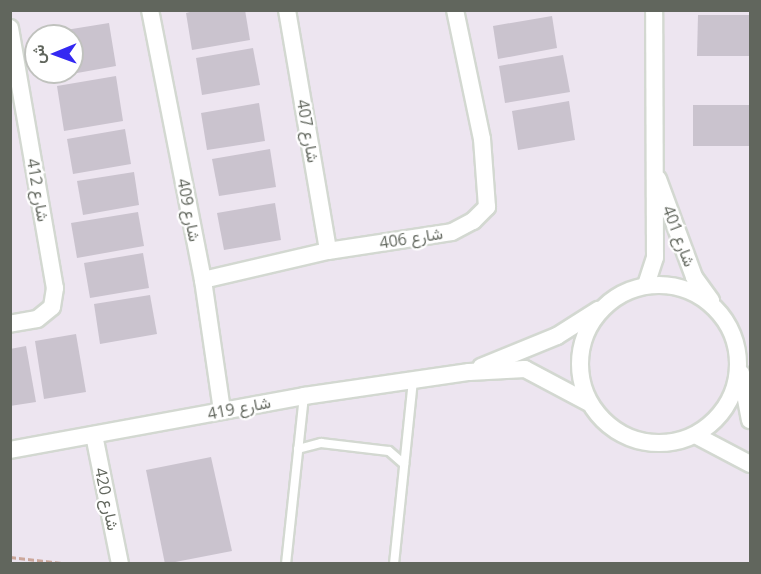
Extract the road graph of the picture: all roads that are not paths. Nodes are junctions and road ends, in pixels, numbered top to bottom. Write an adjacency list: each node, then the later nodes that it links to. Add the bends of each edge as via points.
1 (150, 10): 8 (street, شارع 409)
2 (287, 10): 7 (street, شارع 407)
3 (455, 10): 7 (street, شارع 406, via 482,139 487,207 473,221 452,232)
4 (654, 10): 6 (street, شارع 401)
5 (10, 28): 12 (street, شارع 412, via 55,288 52,307 36,319)
6 (652, 161): 9 (street, شارع 401, via 655,257); 10 (street, شارع 401, via 694,277)
7 (328, 251): 8 (street, شارع 406)
8 (203, 280): 18 (street, شارع 409)
9 (645, 285): 10 (street, via 683,287); 11 (street, via 622,293)
10 (715, 306): 13 (street, via 734,333)
11 (602, 308): 14 (street, شارع 419, via 556,336); 17 (street, via 583,338 580,374)
12 (10, 324)
13 (740, 366): 19 (street); 21 (street, via 734,394 719,418)
14 (469, 372): 15 (street, شارع 419); 17 (street, شارع 419, via 525,369)
15 (413, 378): 16 (street, شارع 419); 24 (lane)
16 (304, 396): 18 (street, شارع 419); 22 (lane)
17 (589, 403): 21 (street, via 609,427 636,442 667,445)
18 (222, 411): 20 (street, شارع 419)
19 (750, 420)
20 (94, 435): 23 (street, شارع 419); 26 (street, شارع 420)
21 (697, 436): 25 (street)
22 (298, 449): 24 (lane, via 321,443 389,451); 27 (lane)
23 (10, 450)
24 (404, 464): 28 (lane)
25 (750, 464)
26 (120, 564)
27 (286, 564)
28 (394, 564)

